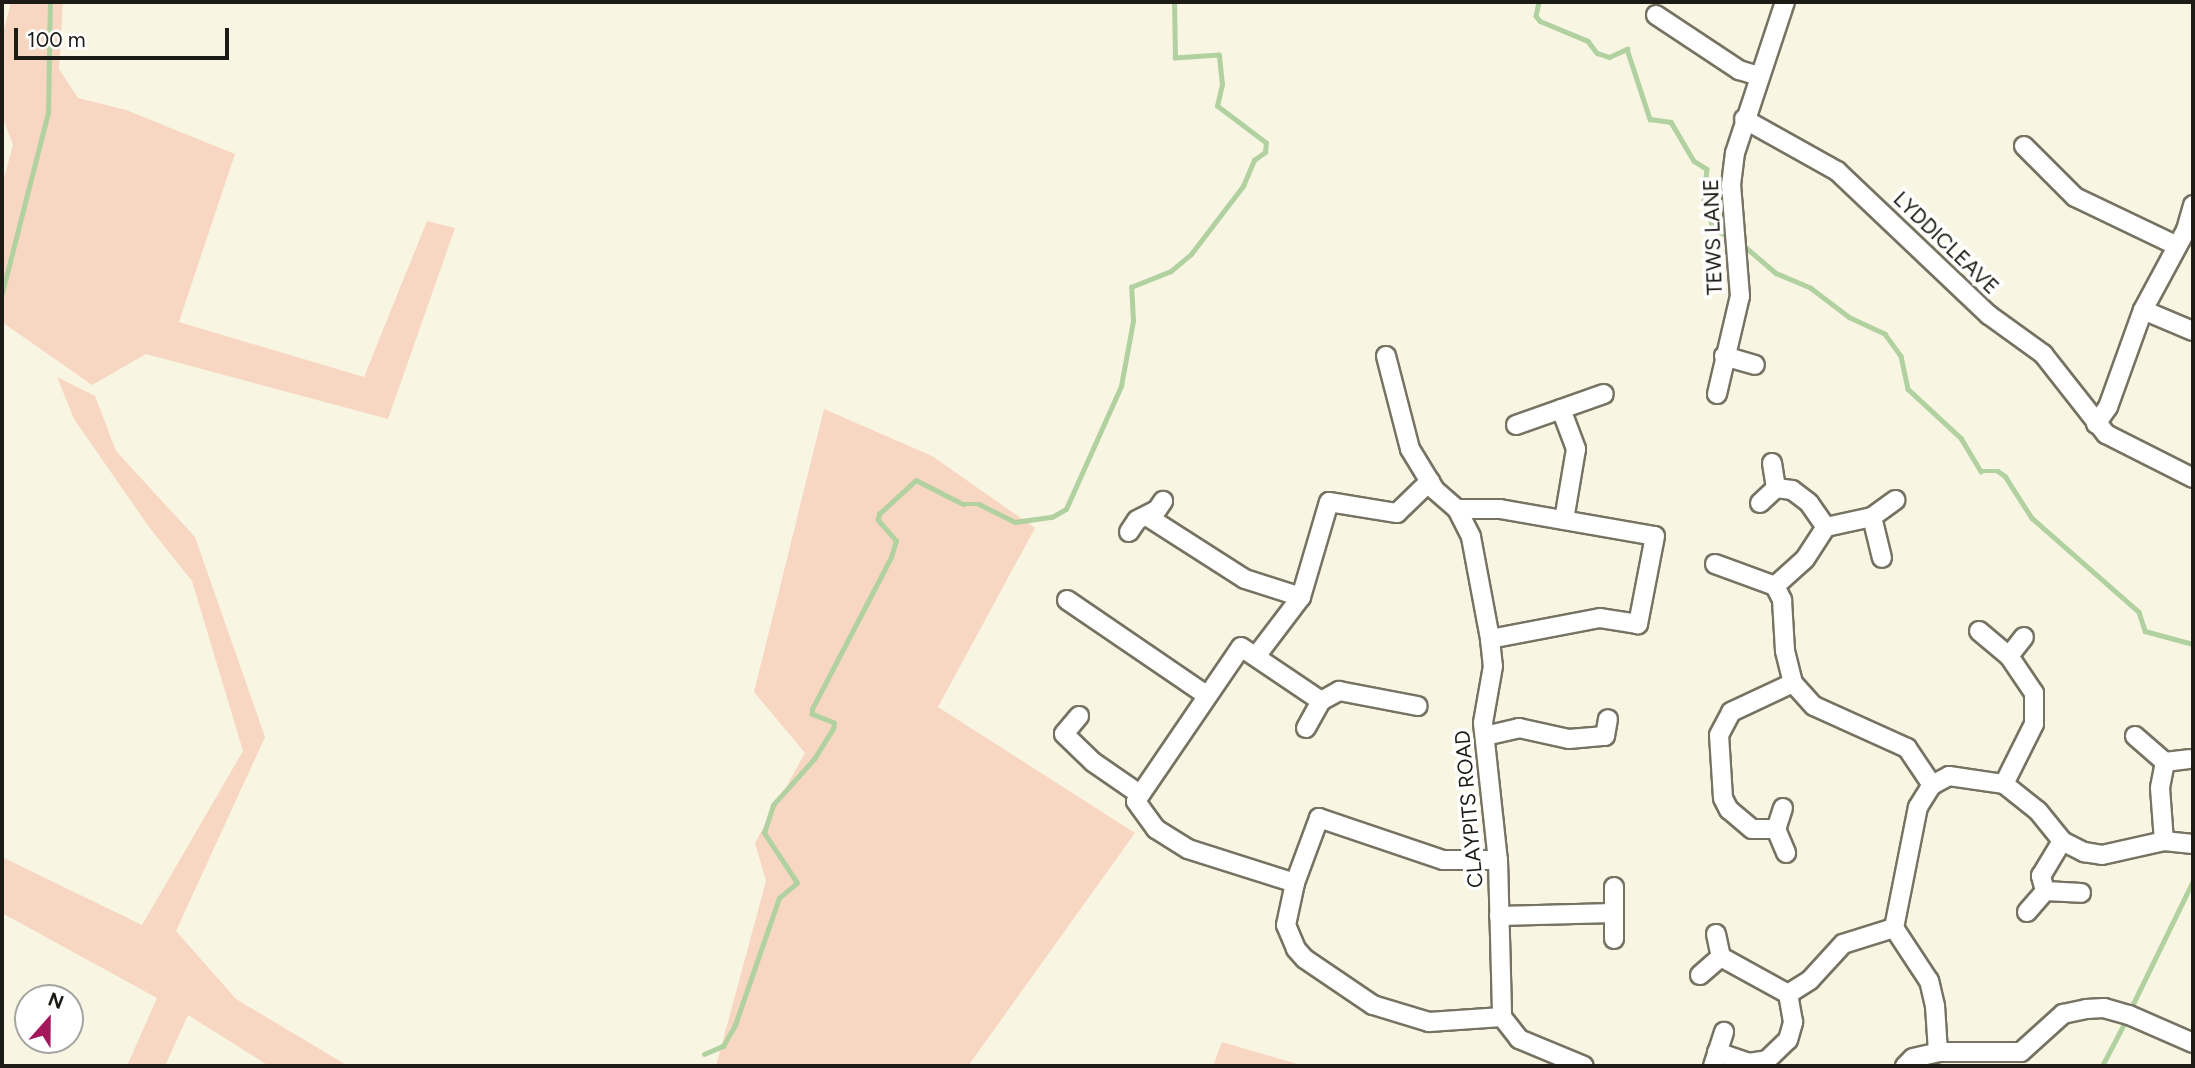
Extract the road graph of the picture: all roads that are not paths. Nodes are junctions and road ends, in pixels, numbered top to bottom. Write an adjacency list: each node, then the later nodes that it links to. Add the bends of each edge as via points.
1 (1785, 2): 3 (street, TEWS LANE)
2 (1656, 15): 3 (street, via 1740,69)
3 (1759, 76): 4 (street, TEWS LANE)
4 (1744, 119): 11 (street, TEWS LANE, via 1731,185 1740,296); 16 (street, LYDDICLEAVE, via 1837,171 1989,315 2043,354)
5 (2024, 146): 7 (street, via 2075,197)
6 (2193, 205): 7 (street, via 2186,230)
7 (2175, 245): 8 (street)
8 (2143, 310): 9 (street); 16 (street, via 2108,407)
9 (2193, 331)
10 (1386, 356): 20 (street, CLAYPITS ROAD, via 1410,449)
11 (1724, 356): 12 (street); 14 (street, TEWS LANE)
12 (1755, 365)
13 (1604, 394): 15 (street)
14 (1717, 394)
15 (1561, 409): 17 (street); 28 (street, via 1576,449)
16 (2096, 424): 19 (street, LYDDICLEAVE, via 2106,434)
17 (1516, 425)
18 (1772, 463): 21 (street)
19 (2193, 478)
20 (1430, 481): 25 (street, CLAYPITS ROAD); 34 (street, via 1397,513 1329,502)
21 (1776, 488): 24 (street); 29 (street, via 1793,490)
22 (1895, 500): 27 (street)
23 (1163, 501): 26 (street)
24 (1760, 503)
25 (1457, 509): 28 (street, via 1500,509); 38 (street, CLAYPITS ROAD, via 1471,537)
26 (1148, 517): 30 (street, via 1137,520); 34 (street, via 1245,579)
27 (1872, 517): 29 (street); 31 (street)
28 (1564, 520): 38 (street, via 1655,536 1638,624 1600,618)
29 (1826, 527): 33 (street, via 1805,559)
30 (1129, 532)
31 (1882, 558)
32 (1714, 564): 33 (street)
33 (1776, 586): 41 (street)
34 (1301, 597): 39 (street)
35 (1067, 600): 42 (street)
36 (1979, 631): 40 (street)
37 (2024, 637): 40 (street)
38 (1490, 639): 48 (street, CLAYPITS ROAD, via 1493,666)
39 (1257, 655): 42 (street, via 1241,647); 43 (street)
40 (2009, 656): 52 (street, via 2034,693 2034,724)
41 (1793, 683): 53 (street, via 1814,706 1907,748); 56 (street, via 1731,712 1719,735 1723,798 1729,810 1752,829)
42 (1205, 694): 54 (street)
43 (1321, 701): 44 (street, via 1339,691); 47 (street)
44 (1418, 706)
45 (1079, 716): 54 (street, via 1064,734 1093,762)
46 (1608, 719): 48 (street, via 1605,736 1569,739 1519,729)
47 (1306, 727)
48 (1485, 736): 61 (street, CLAYPITS ROAD)
49 (2135, 736): 51 (street)
50 (2189, 759): 51 (street)
51 (2165, 762): 58 (street, via 2160,788)
52 (2004, 784): 53 (street, via 1949,776); 57 (street, via 2038,811)
53 (1932, 785): 69 (street, via 1918,807)
54 (1138, 793): 62 (street, via 1137,808 1144,818 1172,840 1207,857)
55 (1783, 808): 56 (street)
56 (1776, 829): 60 (street)
57 (2062, 841): 58 (street, via 2102,855); 64 (street, via 2044,869)
58 (2164, 841): 59 (street)
59 (2193, 844)
60 (1786, 853)
61 (1498, 860): 62 (street, via 1443,860 1319,818); 68 (street, CLAYPITS ROAD)
62 (1295, 883): 75 (street, via 1287,911 1290,939 1305,959 1351,994 1429,1022)
63 (1614, 887): 67 (street)
64 (2045, 891): 65 (street); 66 (street)
65 (2081, 892)
66 (2027, 912)
67 (1614, 913): 68 (street); 71 (street)
68 (1499, 916): 75 (street, CLAYPITS ROAD)
69 (1894, 928): 74 (street, via 1843,944 1810,980); 78 (street, via 1929,981)
70 (1716, 934): 72 (street)
71 (1614, 939)
72 (1721, 957): 73 (street); 74 (street)
73 (1700, 975)
74 (1788, 994): 79 (street, via 1793,1022 1780,1050 1767,1060 1749,1063)
75 (1502, 1017): 80 (street, via 1519,1039)
76 (1724, 1032): 79 (street)
77 (2193, 1043): 78 (street, via 2104,1007 2063,1014 2021,1052)
78 (1938, 1052): 81 (street, via 1913,1058)
79 (1715, 1059)
80 (1584, 1066)
81 (1905, 1066)

